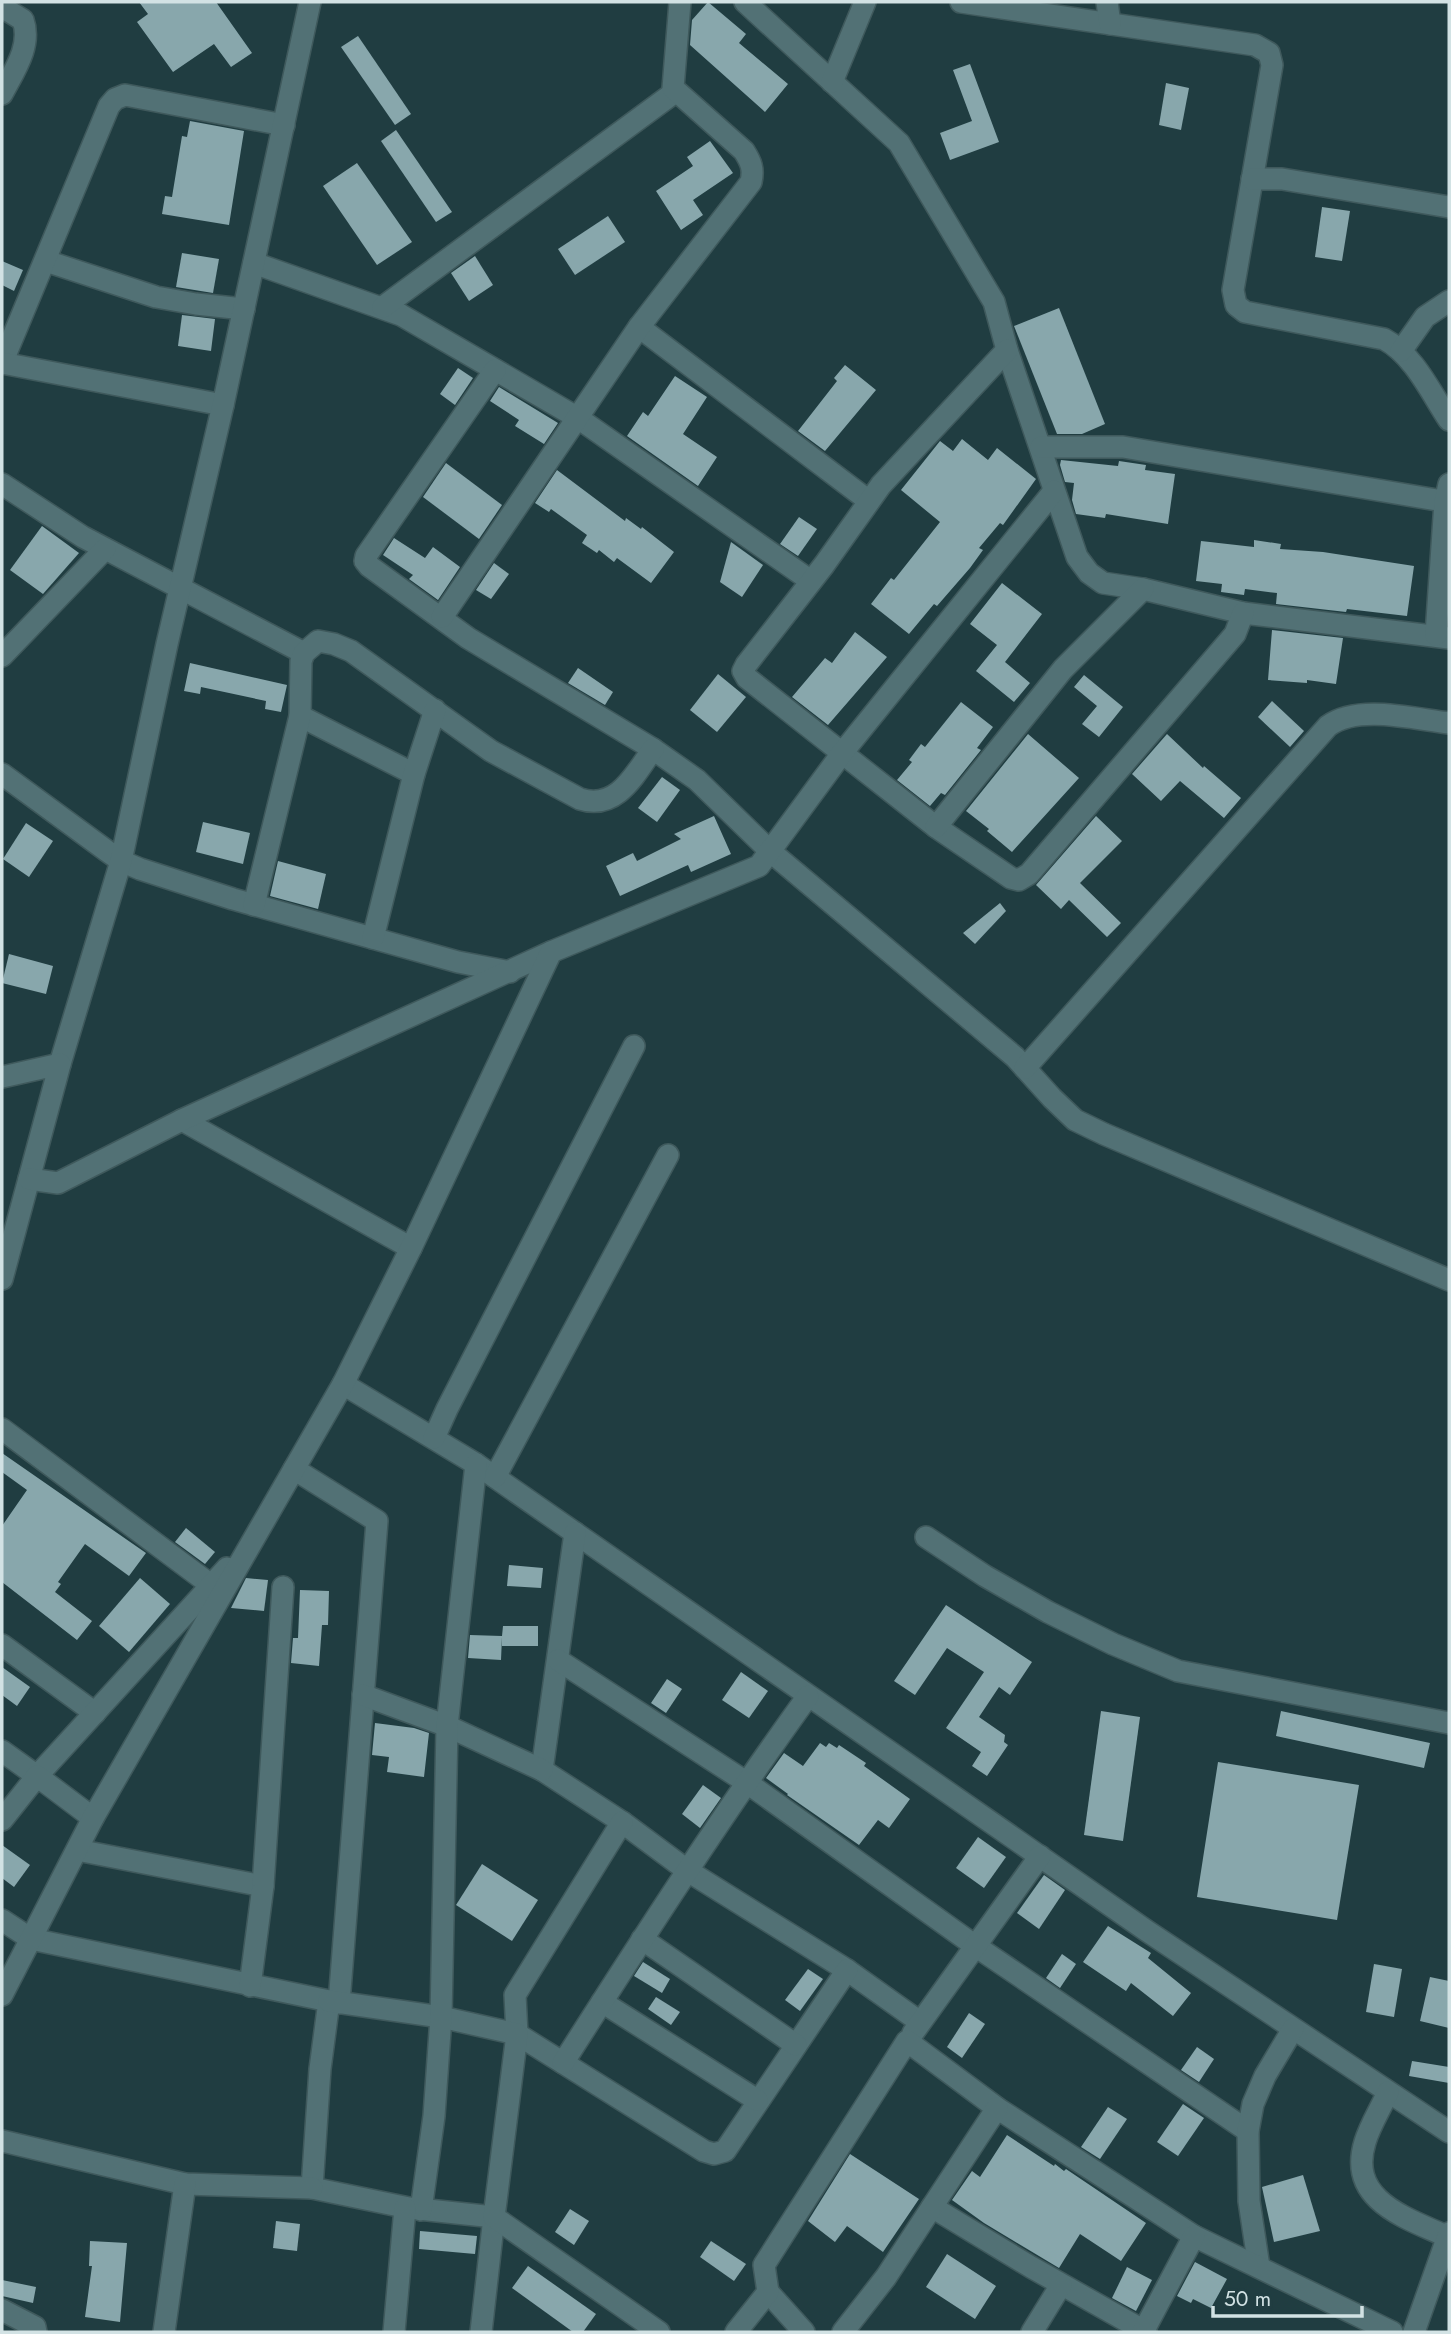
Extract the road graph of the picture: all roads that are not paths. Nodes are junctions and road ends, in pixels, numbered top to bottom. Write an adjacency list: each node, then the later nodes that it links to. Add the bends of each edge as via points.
1 (310, 2): 12 (street)
2 (680, 2): 10 (street, via 671,83)
3 (745, 2): 9 (street)
4 (865, 2): 9 (street)
5 (961, 2): 8 (street)
6 (1107, 2): 8 (street)
7 (2, 7): 11 (street, via 23,20 26,35)
8 (1110, 24): 13 (street, via 1255,45 1269,53 1272,65)
9 (832, 82): 21 (street, via 899,143 994,302)
10 (675, 92): 18 (street); 20 (street, via 744,151 753,173 751,182)
11 (2, 94)
12 (284, 125): 15 (street, via 125,95 115,99); 16 (street)
13 (1252, 179): 14 (street, via 1282,179); 22 (street, via 1233,290 1236,305 1245,312 1384,339)
14 (1449, 207)
15 (46, 261): 19 (street, via 156,296); 23 (street)
16 (254, 263): 18 (street); 19 (street)
17 (1449, 301): 22 (street, via 1425,317)
18 (383, 307): 24 (street)
19 (244, 309): 25 (street)
20 (639, 327): 26 (street); 32 (street)
21 (1007, 350): 28 (street); 32 (street)
22 (1401, 351): 27 (street)
23 (2, 363): 25 (street)
24 (495, 370): 26 (street); 38 (street, via 366,556 373,570)
25 (223, 405): 35 (street)
26 (578, 418): 34 (street); 38 (street)
27 (1449, 420)
28 (1041, 447): 30 (street); 31 (street, via 1123,447)
29 (2, 484): 33 (street)
30 (1054, 491): 36 (street, via 1077,557 1089,573 1103,583); 46 (street)
31 (1448, 496): 39 (street)
32 (869, 500): 34 (street)
33 (105, 549): 35 (street); 40 (street)
34 (811, 581): 46 (street, via 743,671 753,684)
35 (181, 587): 41 (street); 51 (street)
36 (1143, 589): 37 (street); 49 (street, via 1063,669)
37 (1243, 613): 39 (street); 49 (street, via 1235,634 1024,878 1011,878)
38 (442, 617): 45 (street, via 468,638)
39 (1442, 636)
40 (6, 645)
41 (303, 653): 42 (street, via 318,641 351,651); 43 (street)
42 (435, 710): 45 (street, via 491,751 590,802 621,793); 48 (street)
43 (300, 716): 48 (street); 52 (street)
44 (1449, 723): 58 (street, via 1357,714 1328,726)
45 (653, 748): 50 (street, via 696,780)
46 (843, 752): 49 (street); 50 (street)
47 (2, 774): 51 (street)
48 (414, 774): 53 (street)
49 (936, 827)
50 (771, 852): 54 (street, via 759,866); 58 (street)
51 (121, 861): 52 (street); 57 (street)
52 (254, 905): 53 (street)
53 (373, 938): 55 (street)
54 (551, 952): 55 (street); 63 (street)
55 (510, 972): 60 (street)
56 (635, 1046): 68 (street)
57 (60, 1064): 59 (street); 62 (street)
58 (1025, 1068): 65 (street, via 1075,1120)
59 (2, 1077)
60 (182, 1120): 62 (street, via 58,1182); 63 (street)
61 (668, 1155): 71 (street)
62 (29, 1179): 64 (street)
63 (411, 1248): 66 (street)
64 (2, 1279)
65 (1449, 1280)
66 (342, 1384): 68 (street); 70 (street)
67 (2, 1429): 75 (street)
68 (434, 1438): 69 (street)
69 (476, 1464): 71 (street); 83 (street)
70 (294, 1469): 74 (street); 79 (street, via 377,1521)
71 (495, 1477): 72 (street)
72 (575, 1533): 78 (street); 80 (street)
73 (926, 1537): 82 (street, via 1048,1612 1178,1671)
74 (254, 1538): 75 (street); 88 (street)
75 (211, 1585): 81 (street)
76 (283, 1587): 94 (street)
77 (4, 1650): 81 (street)
78 (558, 1660): 85 (street); 87 (street)
79 (363, 1695): 83 (street); 102 (street)
80 (808, 1696): 87 (street); 92 (street)
81 (95, 1713): 86 (street)
82 (1449, 1723)
83 (447, 1726): 85 (street); 104 (street)
84 (2, 1751): 86 (street)
85 (542, 1770): 90 (street)
86 (37, 1776): 88 (street); 89 (street)
87 (746, 1782): 93 (street); 98 (street)
88 (93, 1818): 91 (street)
89 (2, 1820)
90 (622, 1822): 93 (street); 107 (street, via 515,1995)
91 (77, 1850): 94 (street); 97 (street)
92 (1040, 1856): 98 (street); 106 (street)
93 (688, 1871): 96 (street); 99 (street)
94 (263, 1886): 100 (street)
95 (2, 1920): 97 (street)
96 (642, 1938): 103 (street); 109 (street)
97 (31, 1939): 100 (street); 101 (street)
98 (974, 1945): 105 (street); 114 (street)
99 (847, 1970): 105 (street); 109 (street)
100 (250, 1986): 102 (street)
101 (2, 1995)
102 (334, 2002): 104 (street); 118 (street, via 320,2069)
103 (602, 2002): 110 (street); 112 (street)
104 (441, 2017): 107 (street); 120 (street, via 434,2116)
105 (920, 2022): 108 (street)
106 (1293, 2029): 111 (street); 114 (street, via 1261,2085)
107 (517, 2034): 110 (street); 121 (street)
108 (907, 2041): 113 (street); 126 (street, via 764,2265)
109 (796, 2045): 112 (street)
110 (564, 2063): 112 (street, via 714,2154 724,2151)
111 (1388, 2092): 115 (street); 122 (street, via 1365,2143 1362,2164 1368,2186 1388,2208)
112 (757, 2100)
113 (997, 2108): 119 (street); 123 (street)
114 (1248, 2131): 124 (street, via 1250,2201)
115 (1449, 2132)
116 (2, 2141): 117 (street)
117 (186, 2184): 118 (street); 129 (street)
118 (312, 2188): 120 (street)
119 (932, 2207): 125 (street); 135 (street)
120 (413, 2209): 121 (street); 130 (street)
121 (494, 2217): 131 (street); 132 (street)
122 (1448, 2235): 139 (street)
123 (1194, 2236): 124 (street); 137 (street)
124 (1259, 2267): 138 (street)
125 (1061, 2284): 136 (street); 137 (street)
126 (768, 2292): 133 (street); 134 (street)
127 (2, 2310): 128 (street, via 35,2327)
128 (36, 2332)
129 (164, 2332)
130 (394, 2332)
131 (481, 2332)
132 (659, 2332)
133 (736, 2332)
134 (804, 2332)
135 (843, 2332)
136 (1032, 2332)
137 (1145, 2332)
138 (1392, 2332)
139 (1414, 2332)

